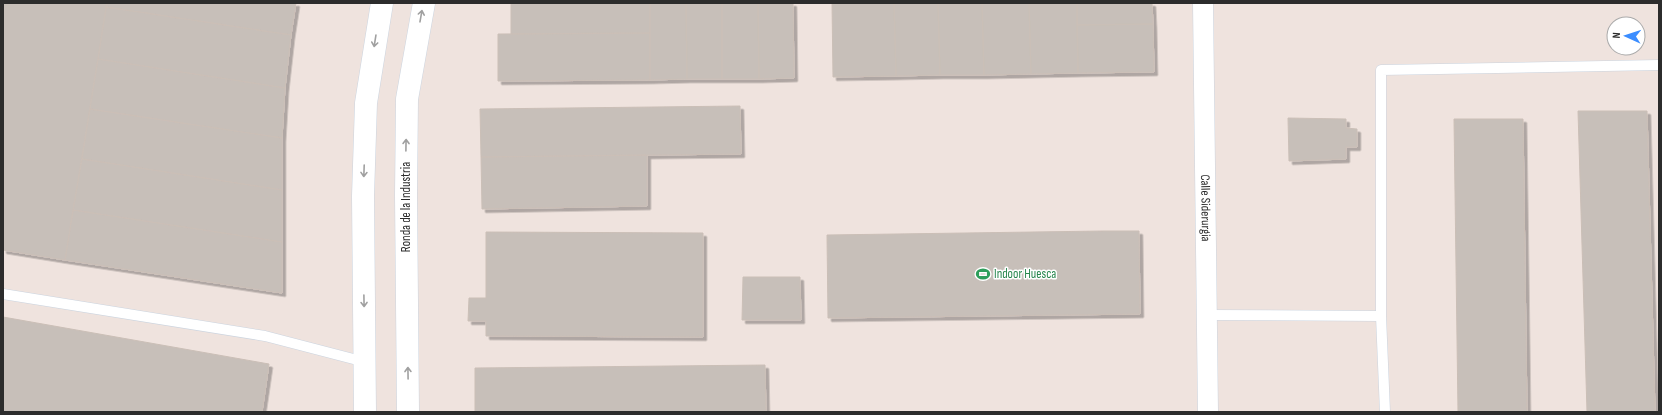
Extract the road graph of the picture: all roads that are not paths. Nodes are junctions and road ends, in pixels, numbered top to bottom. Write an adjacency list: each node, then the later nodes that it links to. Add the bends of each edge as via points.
1 (382, 3): 8 (street, one-way to 8, via 366,103 363,196)
2 (424, 3): 10 (street, Ronda de la Industria, one-way to 2, via 407,99)
3 (1203, 3): 6 (street, Calle Siderurgia)
4 (1659, 65): 7 (lane, via 1382,70)
5 (3, 294): 8 (lane, via 265,336)
6 (1207, 315): 7 (lane); 11 (street, Calle Siderurgia)
7 (1381, 316): 12 (lane)
8 (364, 362): 9 (street)
9 (365, 412)
10 (408, 412)
11 (1208, 412)
12 (1385, 412)

